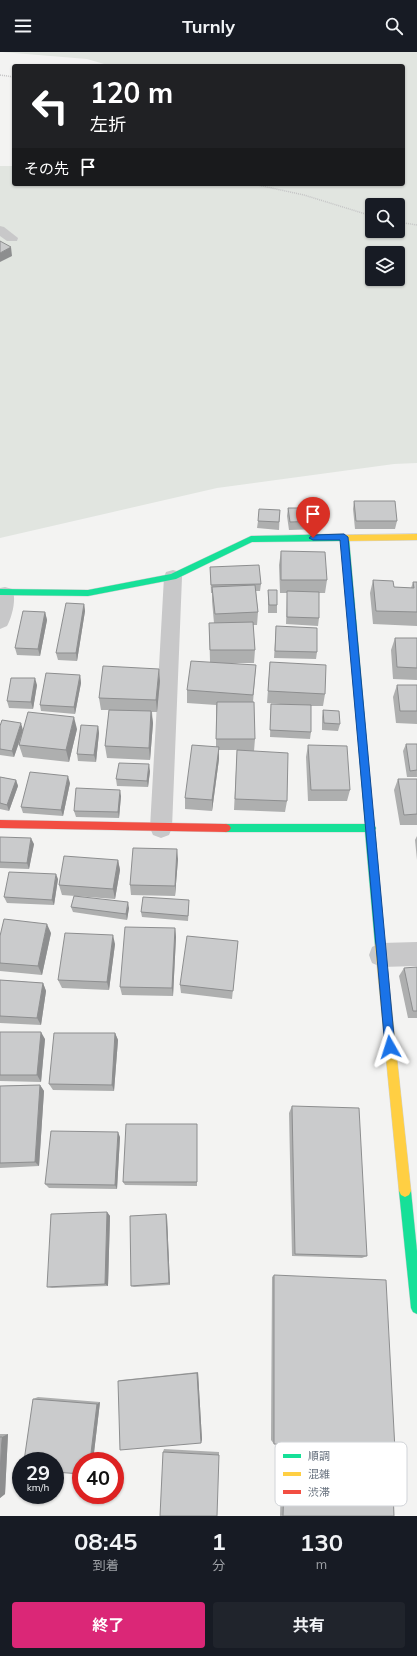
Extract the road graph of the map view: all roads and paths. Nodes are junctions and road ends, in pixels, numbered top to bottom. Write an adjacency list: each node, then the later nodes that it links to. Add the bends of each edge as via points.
1 (0, 75): 2 (path)
2 (12, 77)
3 (261, 186): 4 (path, via 304,195)
4 (365, 214)
5 (405, 223): 6 (path)
6 (417, 225)
7 (0, 230): 8 (lane)
8 (12, 238)
9 (344, 537): 10 (street); 11 (street, via 251,539); 16 (street)
10 (417, 537)
11 (173, 577): 12 (street, via 88,593); 15 (street)
12 (2, 593): 13 (street)
13 (0, 621)
14 (0, 824): 15 (street)
15 (161, 828): 16 (street)
16 (371, 828): 18 (street)
17 (417, 954): 18 (street)
18 (381, 955): 19 (street)
19 (417, 1308)

